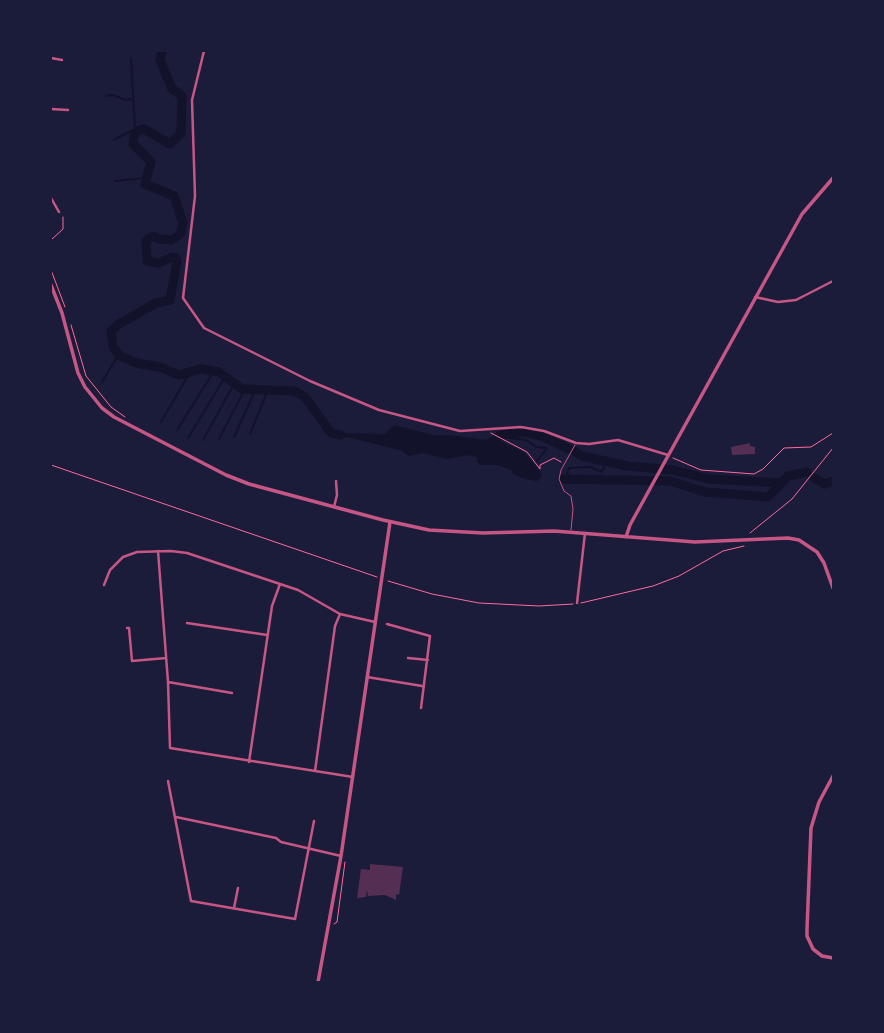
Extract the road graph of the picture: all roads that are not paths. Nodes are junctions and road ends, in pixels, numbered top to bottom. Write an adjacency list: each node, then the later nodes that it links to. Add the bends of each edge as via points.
1 (204, 51): 12 (street, via 192,100 195,196 183,298 204,328 379,410 460,431 534,428)
2 (51, 58): 3 (street)
3 (62, 60)
4 (51, 109): 5 (street)
5 (68, 110)
6 (833, 178): 11 (street, via 802,214)
7 (51, 198): 8 (street)
8 (59, 212)
9 (833, 281): 11 (street, via 796,300)
10 (51, 285): 15 (street, via 78,373 102,408 226,475)
11 (755, 297): 13 (street)
12 (576, 443): 13 (street, via 618,440); 17 (lane, via 559,478 571,496)
13 (668, 455): 19 (street)
14 (336, 481): 15 (street)
15 (334, 507): 16 (street)
16 (390, 522): 17 (street, via 456,533); 26 (street)
17 (571, 532): 18 (street)
18 (585, 533): 19 (street); 24 (street)
19 (626, 537): 23 (street, via 695,542 788,538 810,545 824,563)
20 (158, 551): 21 (street, via 187,553); 22 (street, via 123,557); 32 (street)
21 (280, 583): 25 (street); 30 (street)
22 (104, 585)
23 (833, 588)
24 (577, 604)
25 (340, 614): 26 (street); 40 (street)
26 (375, 622): 34 (street)
27 (187, 623): 30 (street)
28 (387, 624): 33 (street, via 430,636)
29 (127, 628): 32 (street, via 131,661)
30 (267, 635): 39 (street)
31 (408, 657): 33 (street)
32 (166, 659): 35 (street)
33 (428, 660): 36 (street)
34 (367, 677): 36 (street); 42 (street)
35 (168, 682): 37 (street); 39 (street, via 170,748)
36 (424, 686): 38 (street)
37 (232, 693)
38 (421, 708)
39 (249, 762): 40 (street)
40 (315, 771): 42 (street)
41 (833, 776): 50 (street, via 811,828 807,929 813,948)
42 (353, 777): 47 (street)
43 (168, 781): 44 (street)
44 (176, 817): 46 (street); 49 (street, via 191,901)
45 (314, 821): 46 (street)
46 (309, 848): 47 (street); 49 (street, via 295,919)
47 (341, 856): 51 (street)
48 (238, 888): 49 (street)
49 (234, 908)
50 (833, 958)
51 (318, 982)

